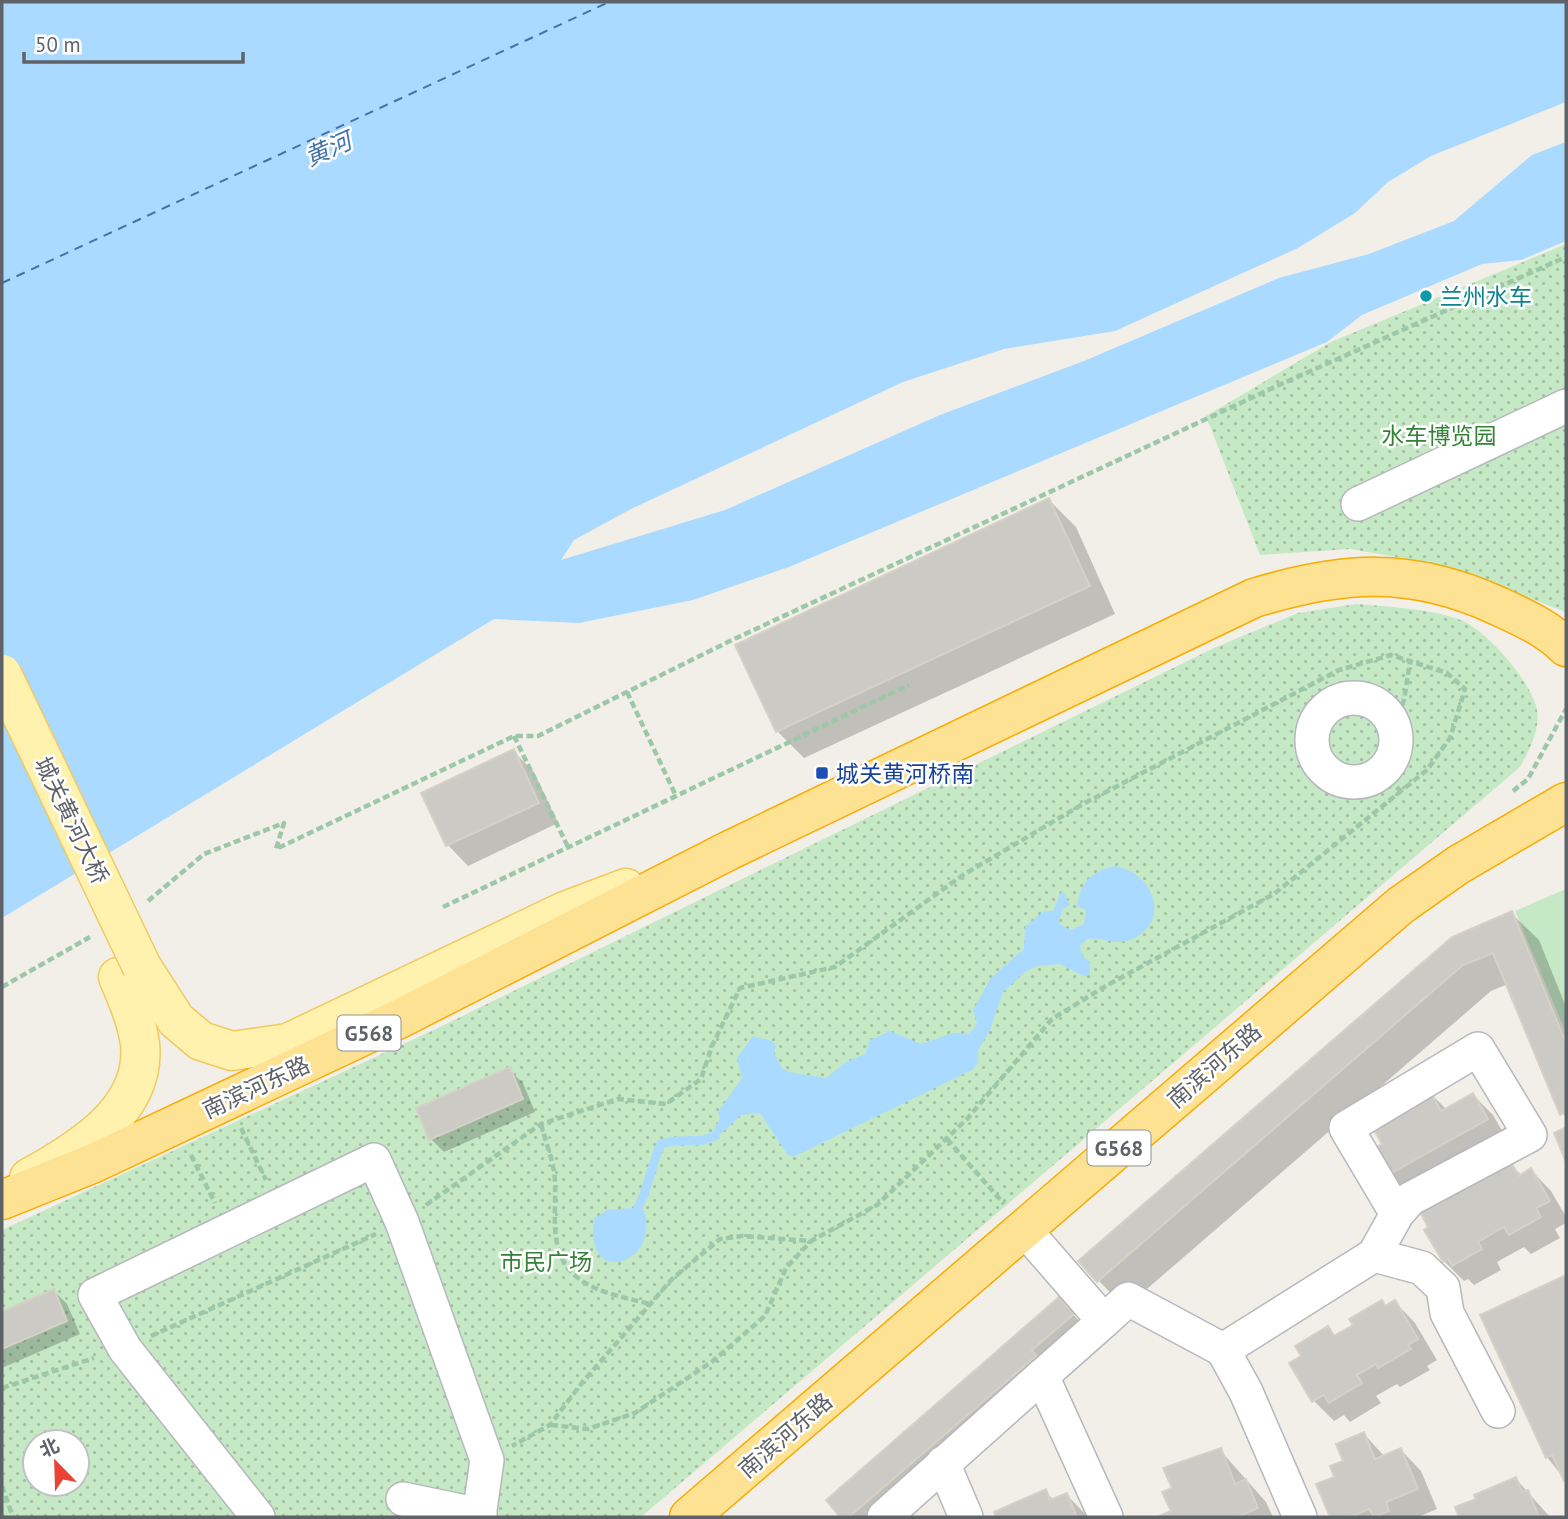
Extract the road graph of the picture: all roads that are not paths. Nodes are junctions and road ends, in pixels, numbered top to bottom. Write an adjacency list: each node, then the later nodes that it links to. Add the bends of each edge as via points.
1 (1566, 406): 2 (street)
2 (1358, 504)
3 (1566, 647): 8 (highway, 南滨河东路 / G568, via 1528,620 1438,584 1392,576 1351,576 1303,584 1254,598)
4 (2, 674): 9 (main road, 城关黄河大桥, bridge)
5 (2, 730): 9 (main road, 城关黄河大桥)
6 (1392, 781): 6 (street, via 1336,778 1319,761 1312,738 1325,709 1356,698 1372,701 1385,711 1394,725 1396,741)
7 (1566, 802): 13 (highway, 南滨河东路 / G568, via 1458,865 1401,905)
8 (730, 850): 9 (main road, 南滨河东路, via 565,911 288,1043 232,1051 201,1041); 11 (highway, 南滨河东路 / G568, via 401,1018 94,1163)
9 (130, 972): 10 (main road, via 140,1045 138,1080 124,1106 56,1163)
10 (2, 1193)
11 (2, 1200)
12 (1397, 1214): 12 (street, via 1346,1128 1478,1049 1530,1135 1410,1199); 14 (street)
13 (1024, 1229): 15 (street); 23 (highway, 南滨河东路 / G568)
14 (1374, 1255): 16 (street); 18 (street, via 1422,1268 1443,1288 1447,1313)
15 (1104, 1321): 16 (street, via 1128,1299); 17 (street)
16 (1223, 1350): 27 (street)
17 (1042, 1376): 19 (street); 26 (street)
18 (1498, 1411)
19 (943, 1463): 24 (street); 25 (street)
20 (403, 1499): 21 (street)
21 (479, 1516): 22 (street, via 487,1460 402,1222 374,1160 95,1295 125,1349)
22 (258, 1517)
23 (689, 1517)
24 (884, 1517)
25 (966, 1517)
26 (1106, 1517)
27 (1300, 1517)

